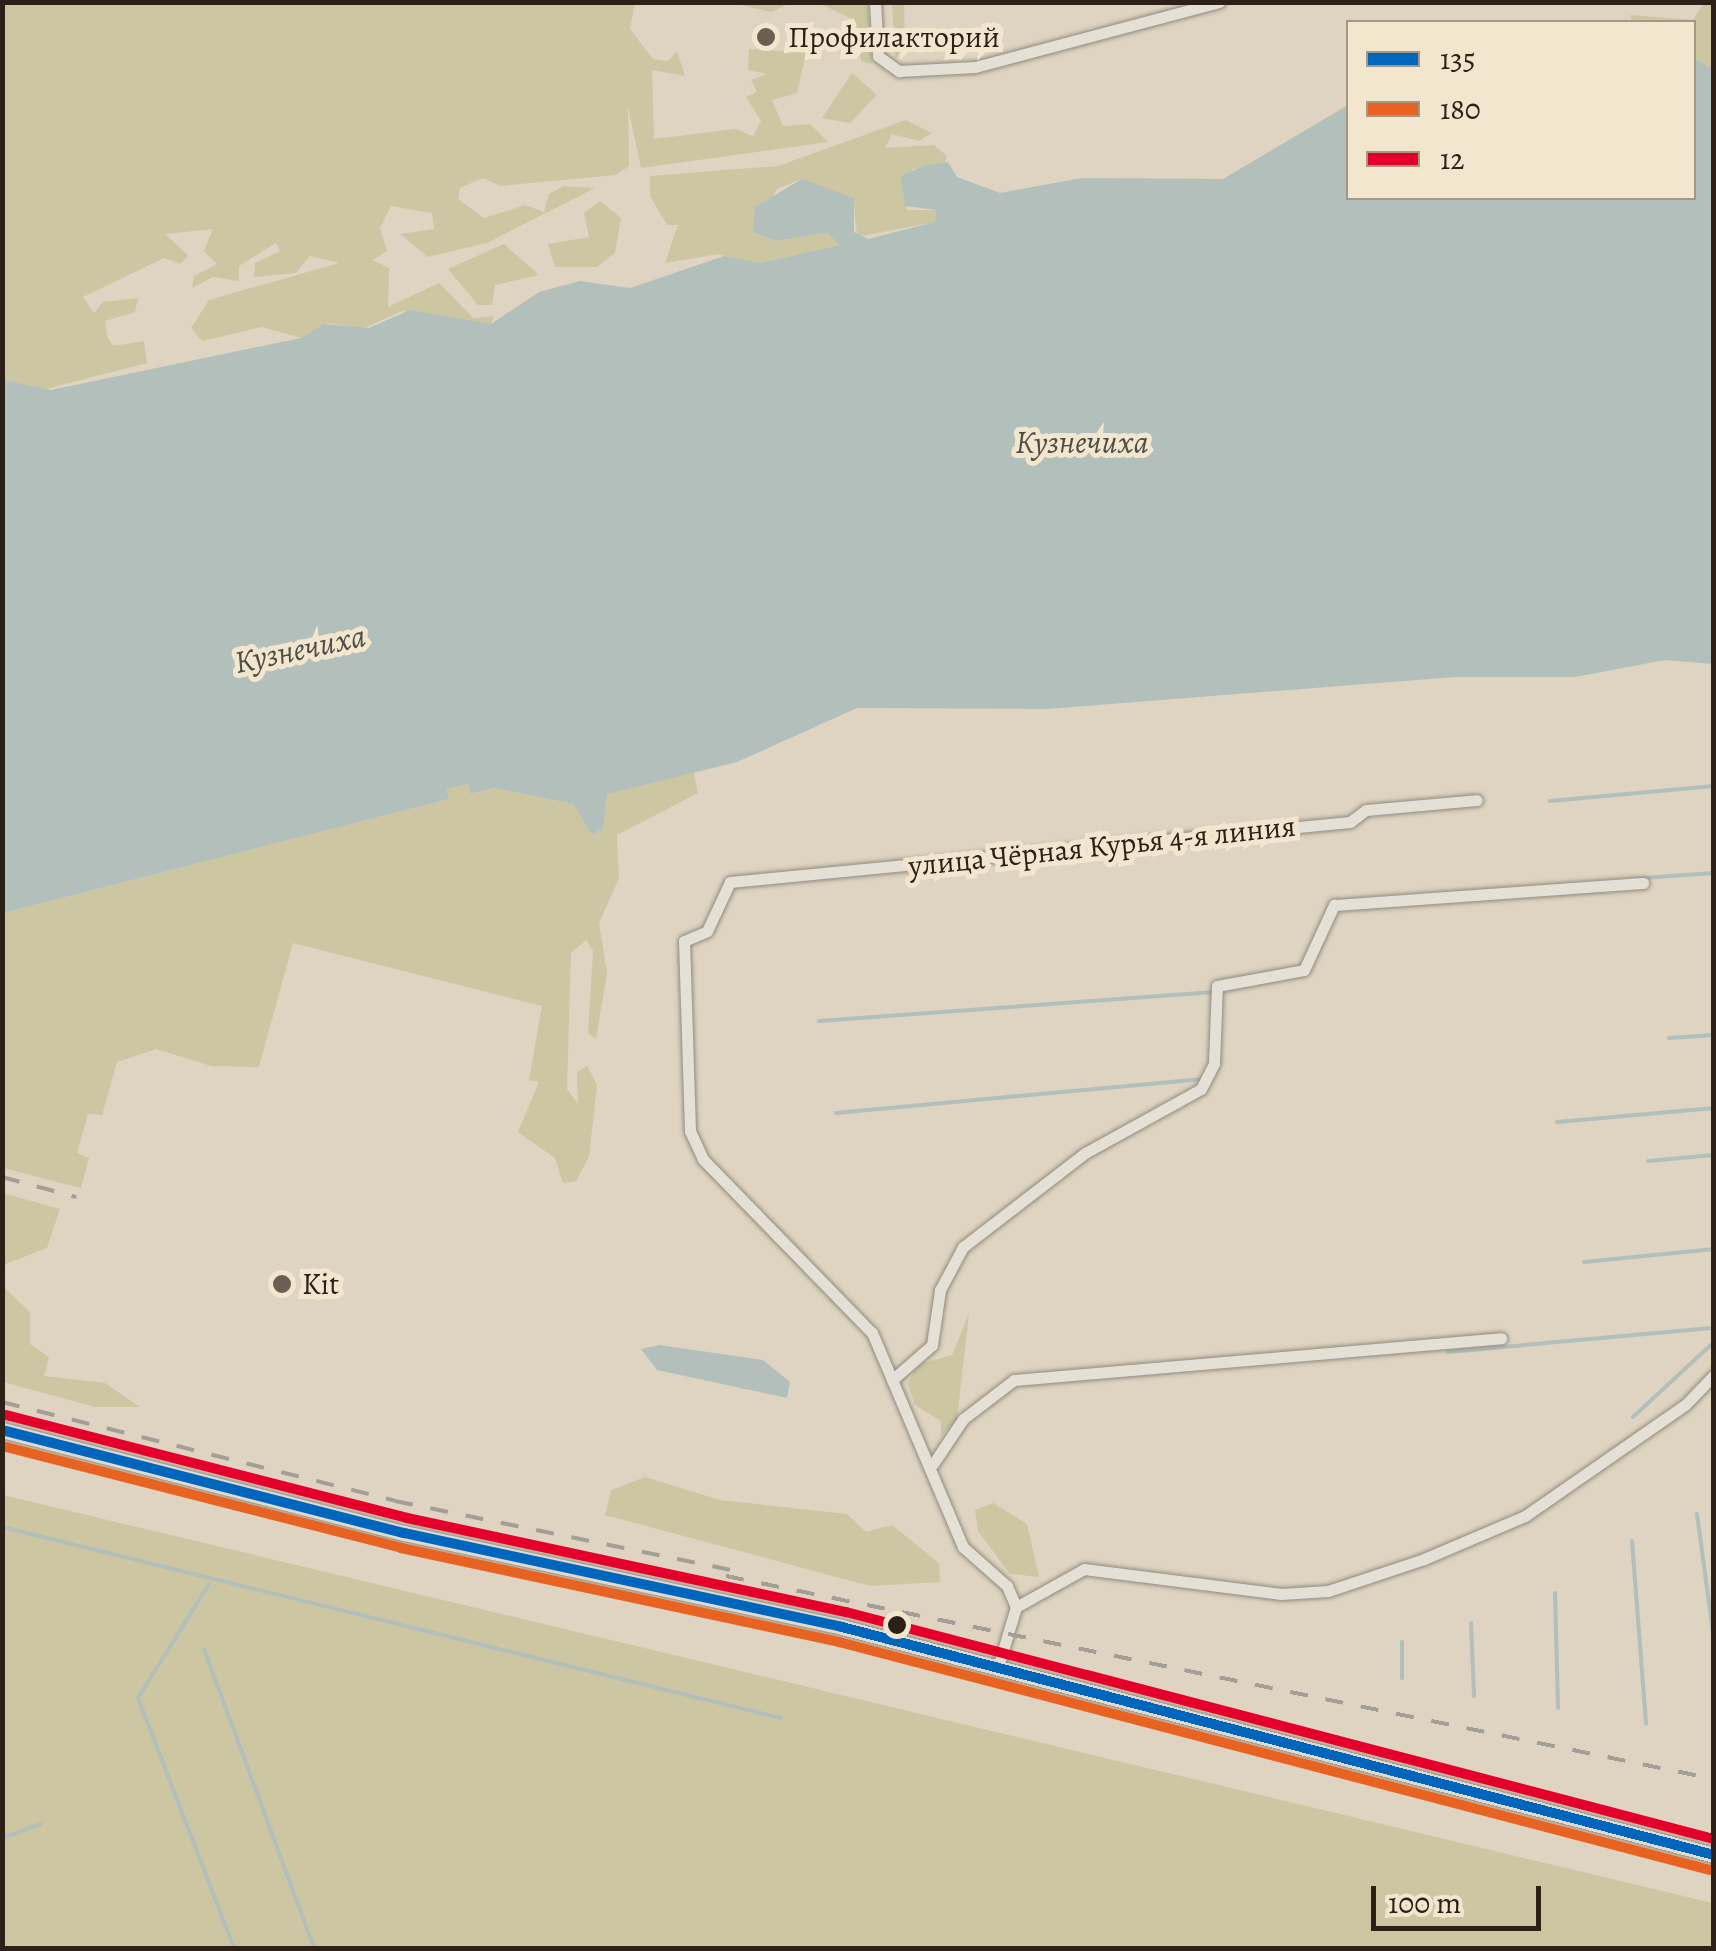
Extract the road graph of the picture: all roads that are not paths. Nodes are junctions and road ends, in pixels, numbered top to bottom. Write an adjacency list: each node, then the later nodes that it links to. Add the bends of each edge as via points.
1 (876, 2): 2 (street, via 884,65 975,67)
2 (1219, 2)
3 (1477, 800): 7 (street, улица Чёрная Курья 4-я линия, via 724,887 707,931 684,940 690,1131 702,1159 872,1333)
4 (1643, 883): 7 (street, via 1334,906 1304,970 1218,986 1214,1063 1200,1089 1085,1154 963,1247 940,1290 932,1345)
5 (1501, 1338): 9 (street, via 1014,1380 963,1420)
6 (1714, 1375): 10 (street, via 1685,1405 1524,1516 1424,1559 1328,1590 1281,1594 1084,1569)
7 (892, 1380): 9 (street)
8 (2, 1430): 11 (main road, via 404,1533)
9 (933, 1464): 10 (street, via 964,1547 1007,1586)
10 (1016, 1607): 11 (street)
11 (998, 1666): 12 (main road)
12 (1714, 1855)

